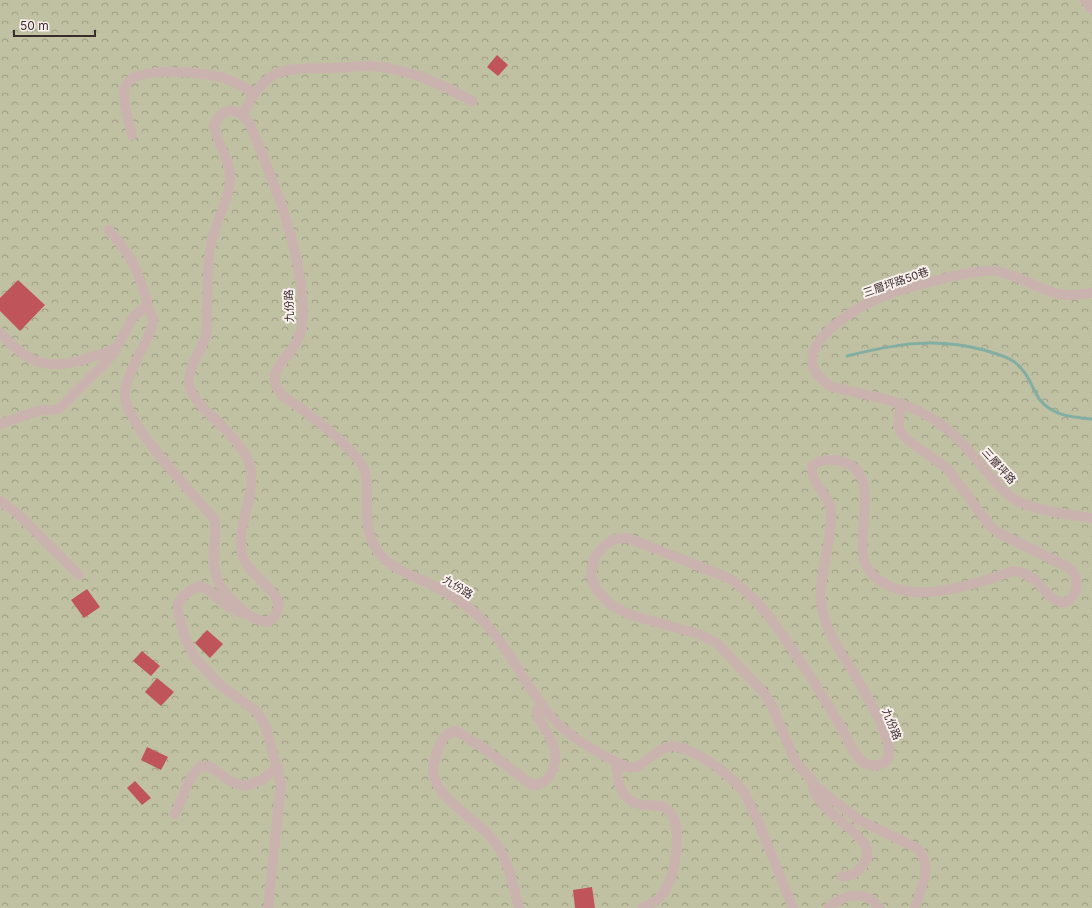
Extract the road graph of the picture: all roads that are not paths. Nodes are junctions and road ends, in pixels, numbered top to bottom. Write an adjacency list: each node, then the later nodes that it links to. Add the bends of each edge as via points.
1 (1085, 0): 2 (street)
2 (1092, 9)
3 (254, 94): 4 (street, via 268,79 280,72 369,66 401,70 429,79); 5 (street); 6 (street, via 236,82 208,75 175,71 135,77 125,87 124,94)
4 (472, 101)
5 (243, 114): 17 (street, via 232,110 224,112 214,126 229,171 229,192 211,245 207,333 188,379 190,389 198,402 236,442 248,459 251,488 242,539 244,560 274,593 279,608 269,622 261,622); 18 (street, 九份路, via 249,122 283,212 293,244 302,293 303,324 296,343 276,371 277,390 330,432 356,455 363,465 370,532 380,554 404,572 440,588 470,609 501,644)
6 (132, 135)
7 (109, 230): 9 (street, via 132,259 141,277)
8 (1092, 293): 12 (street, 三層坪路50巷, via 1076,296 1059,294 1013,275 994,271 982,272 913,287 870,302 836,324 821,338 812,353 812,362 821,380 830,386)
9 (149, 310): 11 (street, via 144,308 133,317); 17 (street, via 153,318 152,326 125,391 127,407 157,453 214,519 217,529 214,562 216,579 225,594)
10 (0, 333): 11 (street, via 25,355 40,362 74,361)
11 (117, 348): 13 (street, via 101,368 59,409 37,412)
12 (901, 403): 15 (street, 三層坪路, via 937,421 963,444 1012,498 1070,515); 21 (street, 九份路, via 898,425 901,433 947,468 983,517 999,533 1066,566 1073,572 1076,587 1074,596 1061,602 1052,598 1029,574 1023,572 1013,571 950,590 921,593 886,584 865,565 864,482 859,474 840,461 828,459 816,462 812,466 811,474 831,511 821,587 823,614 830,635 880,722 889,748 889,758 885,763 876,766 866,764 856,754 817,686 778,630 746,591 731,580 628,538 615,539 604,546 594,558 592,575 596,589 611,605 630,615 709,638 740,666 765,694 795,761)
13 (0, 424)
14 (0, 501): 16 (street, via 17,513)
15 (1092, 518)
16 (79, 575)
17 (253, 617): 20 (street, via 227,606 208,589 198,586 182,597 178,604 184,638 195,658 220,685 246,703 262,719)
18 (542, 704): 19 (street, 九份路, via 560,726); 25 (street, via 537,709 537,714 554,748 555,756 546,782 532,785 481,746 456,731 444,737 433,767 444,795 487,832 497,844)
19 (616, 762): 26 (street, via 618,785 629,800 664,807 674,819 677,850 667,886 660,897); 27 (street, 九份路, via 629,768 637,767 662,749 672,746 683,748 716,766 744,792)
20 (278, 767): 22 (street, via 262,780 245,786 230,781 211,767 201,766 192,778); 24 (street, via 281,784)
21 (812, 781): 23 (street, via 820,803 859,836 869,852 859,870 851,876); 30 (street, 九份路, via 859,820 910,843 924,855 926,873)
22 (175, 814)
23 (842, 877)
24 (268, 908)
25 (519, 908)
26 (642, 908)
27 (793, 908)
28 (828, 908): 29 (street, via 842,899 862,895 872,899)
29 (879, 908)
30 (915, 908)

